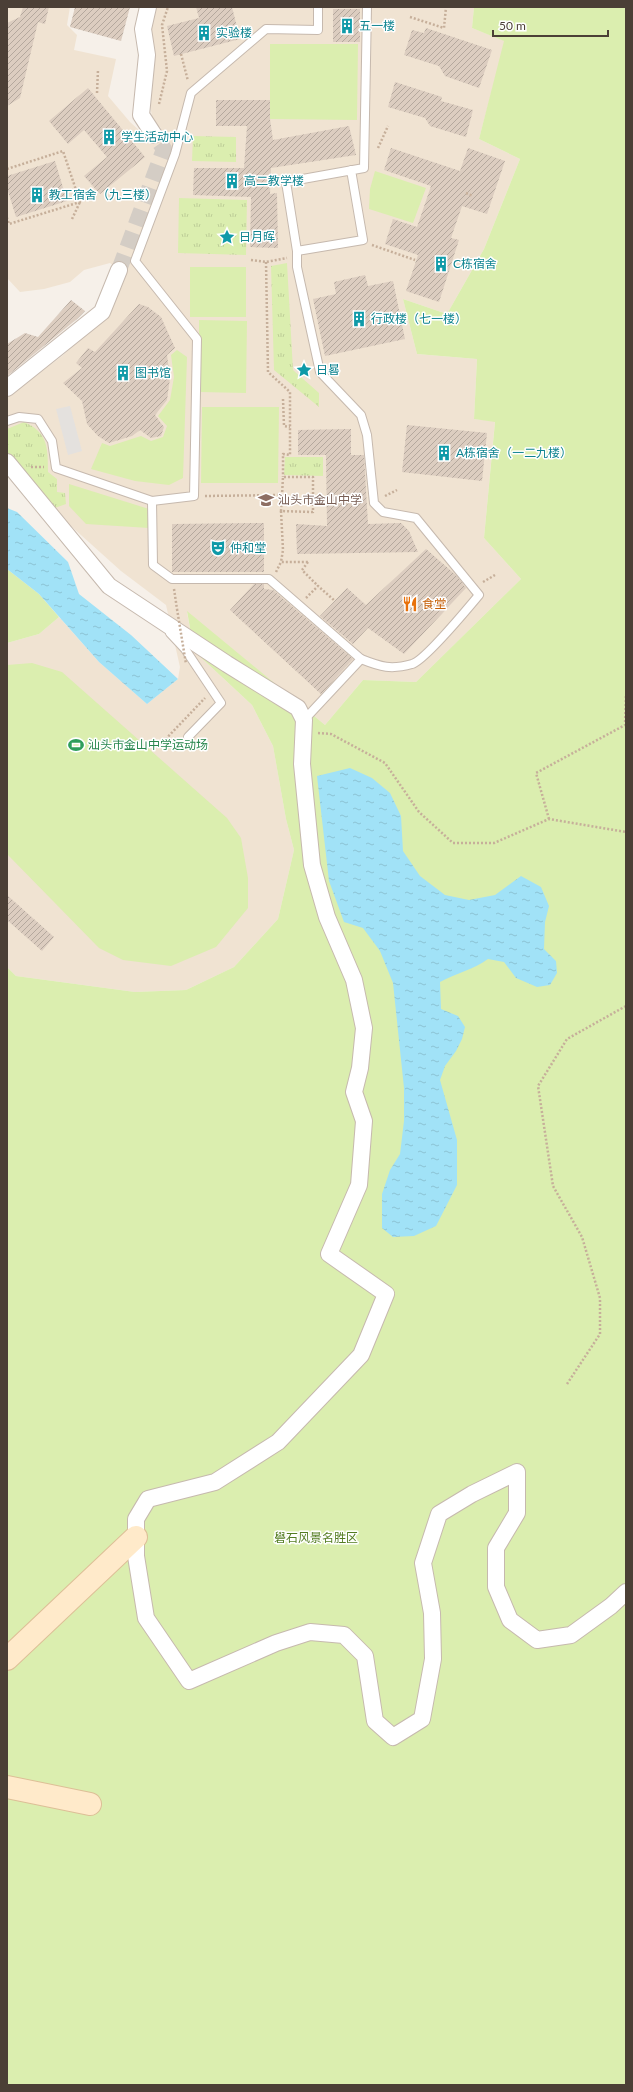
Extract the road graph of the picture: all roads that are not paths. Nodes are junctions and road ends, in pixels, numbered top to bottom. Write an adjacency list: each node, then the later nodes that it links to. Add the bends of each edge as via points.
1 (148, 7): 4 (street, via 143,29 147,55 140,115)
2 (318, 7): 11 (lane, via 318,30 266,29 191,93 175,154 135,260 197,339 194,496)
3 (367, 7): 5 (lane, via 364,168)
4 (154, 135)
5 (351, 170): 6 (lane, via 286,182); 6 (lane, via 363,240)
6 (297, 251): 13 (lane, via 297,267 320,372 361,415 367,435 374,503 383,512 416,518 479,595 438,642 414,664 383,668)
7 (119, 270): 8 (street, via 102,312)
8 (7, 388)
9 (7, 421): 11 (lane, via 19,417 38,419 52,441 56,468)
10 (7, 462): 12 (street, via 109,586)
11 (152, 501): 13 (lane, via 153,565 172,579 269,579)
12 (158, 619): 14 (street, via 298,708); 15 (lane, via 185,649 221,703)
13 (361, 659): 14 (lane)
14 (304, 726): 16 (street, via 302,764 312,865 327,917 354,980 364,1028 360,1068 354,1092 364,1121 359,1185 329,1254 386,1294 361,1355 278,1442 215,1482 148,1499 136,1519)
15 (188, 737)
16 (136, 1537): 17 (street, via 136,1556 146,1618 189,1681 276,1643 310,1632 344,1635 365,1656 375,1720 394,1737 422,1719 433,1660 432,1613 423,1563 439,1514 517,1472 517,1513 496,1548 496,1587 510,1620 537,1640 571,1635); 18 (street)
17 (626, 1592)
18 (7, 1659)
19 (7, 1787): 20 (street)
20 (90, 1804)

